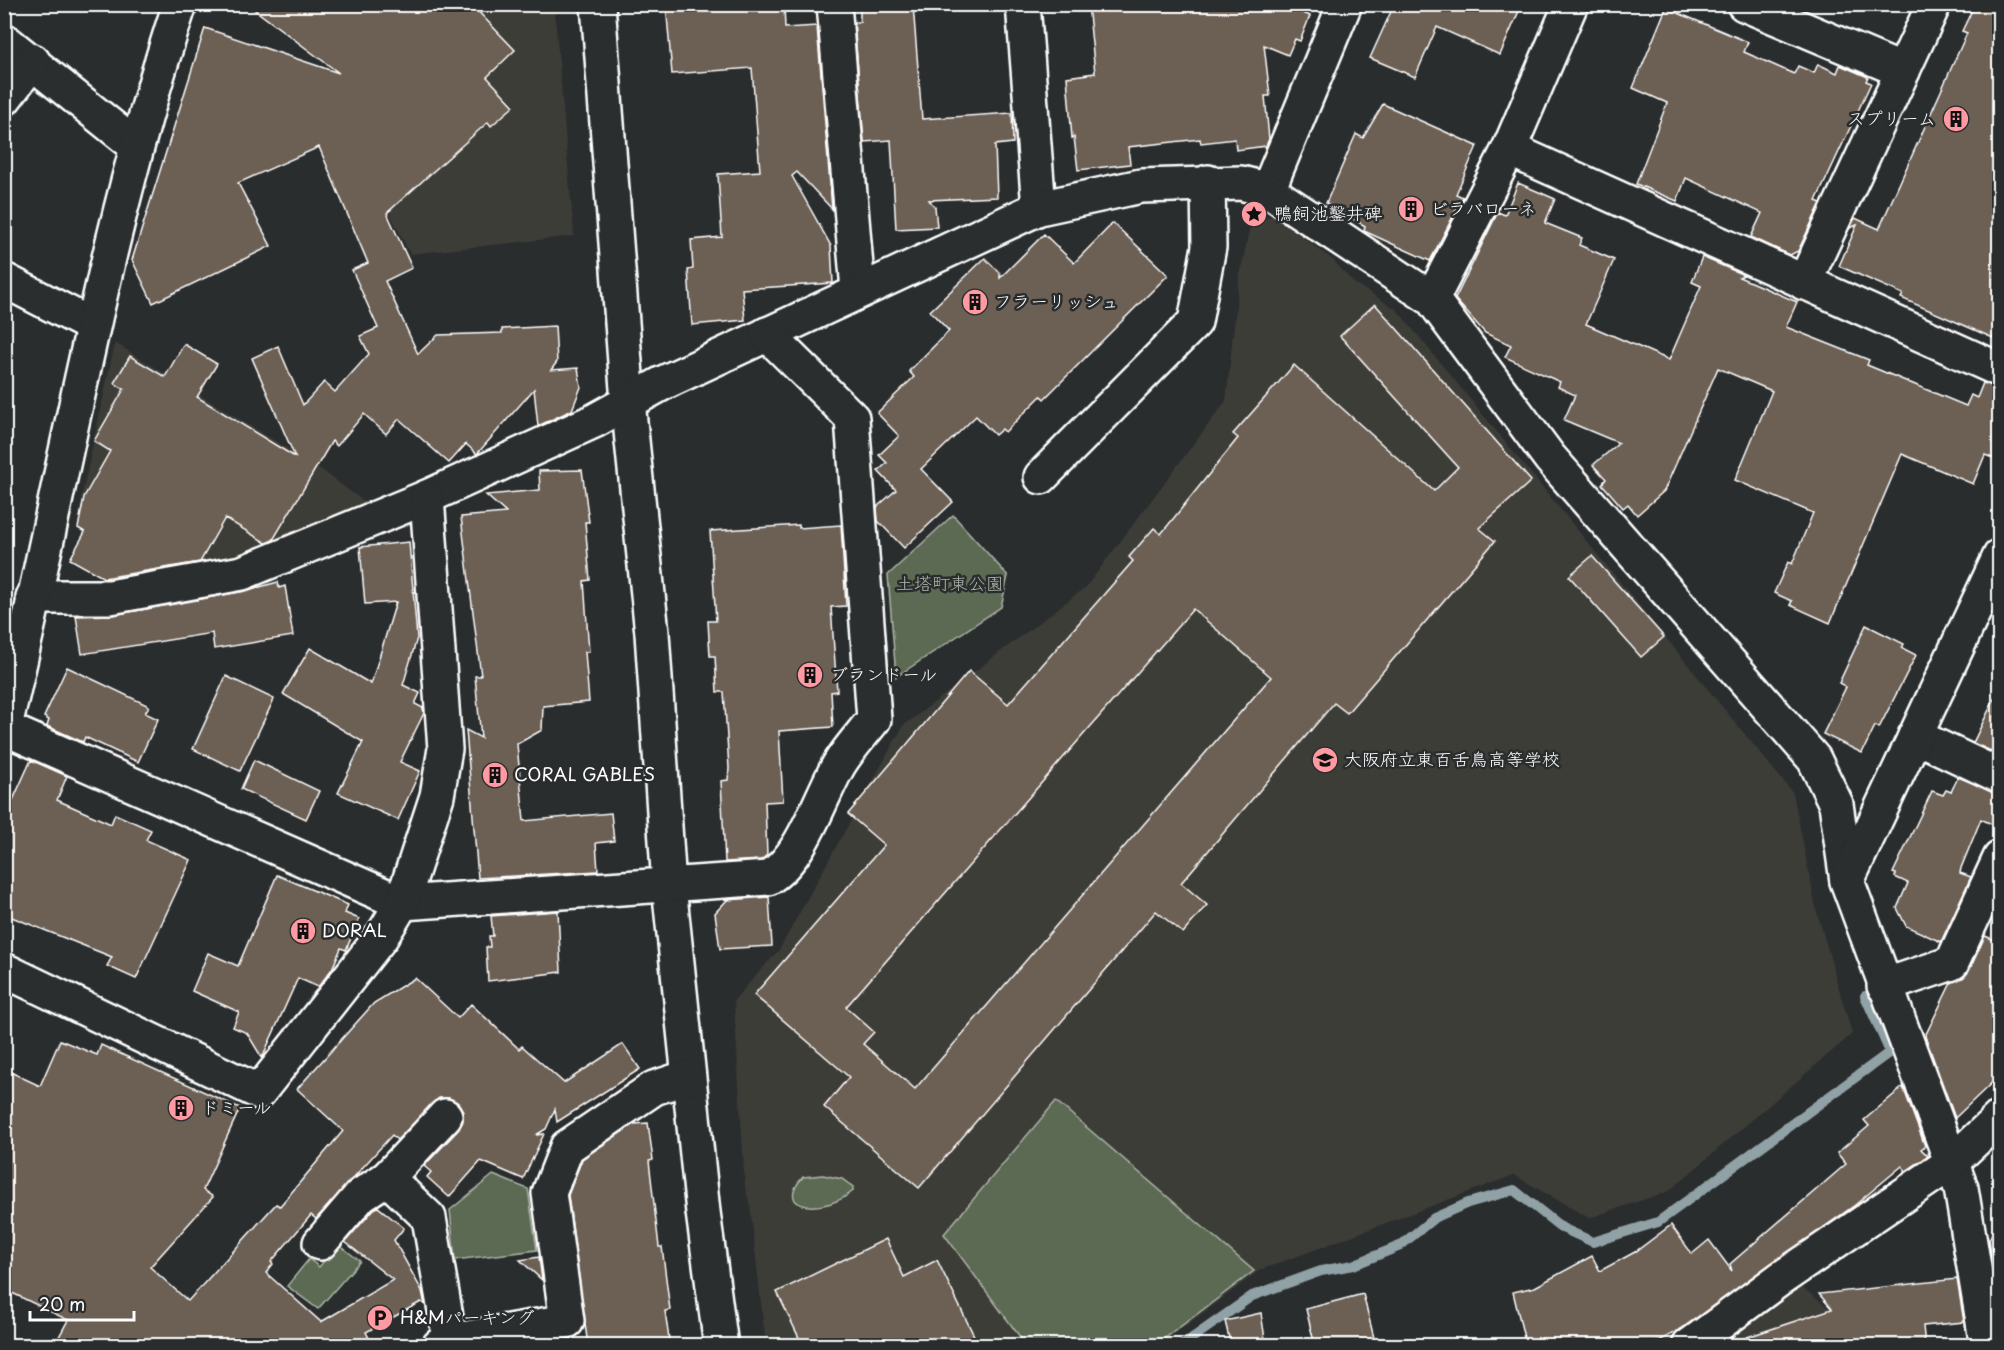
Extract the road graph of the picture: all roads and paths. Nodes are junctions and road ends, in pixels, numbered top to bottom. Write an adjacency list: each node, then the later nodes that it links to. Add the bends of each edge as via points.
1 (180, 4): 13 (street)
2 (598, 4): 25 (street)
3 (834, 4): 20 (street)
4 (1023, 4): 17 (street)
5 (1345, 4): 16 (street)
6 (1571, 4): 14 (street)
7 (1744, 4): 11 (street)
8 (1934, 4): 11 (street)
9 (4, 40): 10 (street)
10 (33, 61): 12 (street); 13 (street)
11 (1903, 71): 18 (street)
12 (4, 99)
13 (136, 146): 22 (street)
14 (1509, 149): 18 (street); 21 (street)
15 (1208, 182): 16 (street, via 1241,183); 17 (street, via 1141,186); 26 (street, via 1209,247 1195,322)
16 (1268, 190): 21 (street)
17 (1039, 208): 20 (street)
18 (1804, 284): 24 (street)
19 (8, 289): 22 (street)
20 (858, 290): 23 (street)
21 (1432, 299): 34 (street, via 1550,458 1814,759 1836,804)
22 (93, 326): 29 (street)
23 (767, 334): 25 (street); 35 (street, via 852,418 874,719 836,768 816,814 780,872 768,878)
24 (2000, 370)
25 (628, 402): 27 (street); 35 (street, via 652,633)
26 (1041, 477)
27 (427, 497): 29 (street, via 242,573 110,597); 36 (street, via 445,749 437,796)
28 (2000, 556): 31 (street)
29 (33, 597): 30 (street)
30 (5, 728): 36 (street)
31 (1915, 736): 32 (street); 34 (street)
32 (2000, 776)
33 (2000, 858): 38 (street, via 1952,963)
34 (1847, 881): 38 (street)
35 (669, 886): 36 (street); 39 (street)
36 (402, 903): 37 (street, via 382,936 259,1092)
37 (4, 970)
38 (1884, 986): 42 (street)
39 (688, 1077): 45 (street, via 654,1088 567,1147 549,1193); 48 (street)
40 (445, 1116): 43 (street)
41 (2000, 1117): 42 (street)
42 (1951, 1163): 46 (street, via 1967,1214); 49 (street)
43 (387, 1178): 44 (street, via 361,1195); 47 (street, via 429,1218)
44 (320, 1242)
45 (569, 1333): 47 (street)
46 (1991, 1340)
47 (446, 1344)
48 (721, 1346)
49 (1689, 1346)

